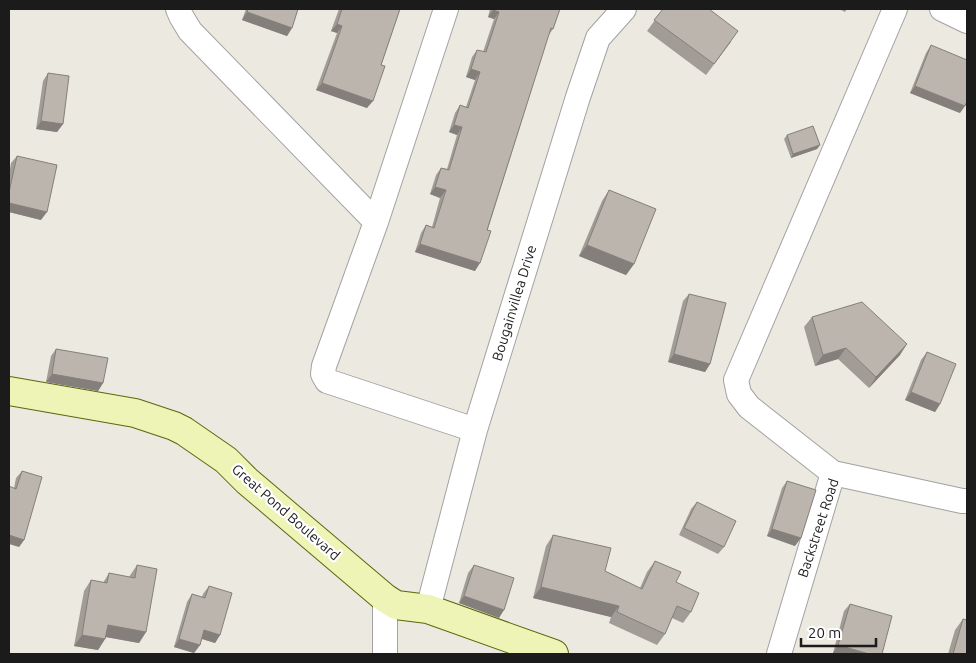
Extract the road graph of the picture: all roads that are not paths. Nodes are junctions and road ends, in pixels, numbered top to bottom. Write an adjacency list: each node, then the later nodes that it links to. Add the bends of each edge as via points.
1 (178, 9): 7 (street, via 190,31)
2 (446, 9): 7 (street)
3 (624, 9): 9 (street, Bougainvillea Drive, via 598,38)
4 (895, 9): 10 (street, via 736,380 739,394 749,407)
5 (942, 9): 6 (street)
6 (967, 21)
7 (376, 222): 9 (street, via 323,374 327,381)
8 (9, 391): 12 (street, Great Pond Boulevard, via 135,413 184,431 226,460)
9 (475, 430): 13 (street, Bougainvillea Drive)
10 (833, 473): 11 (street, Backstreet Road); 16 (street, Backstreet Road)
11 (967, 501)
12 (385, 598): 13 (street, Great Pond Boulevard, via 396,605); 14 (street)
13 (428, 609): 15 (street, Great Pond Boulevard)
14 (385, 654)
15 (554, 654)
16 (779, 654)

